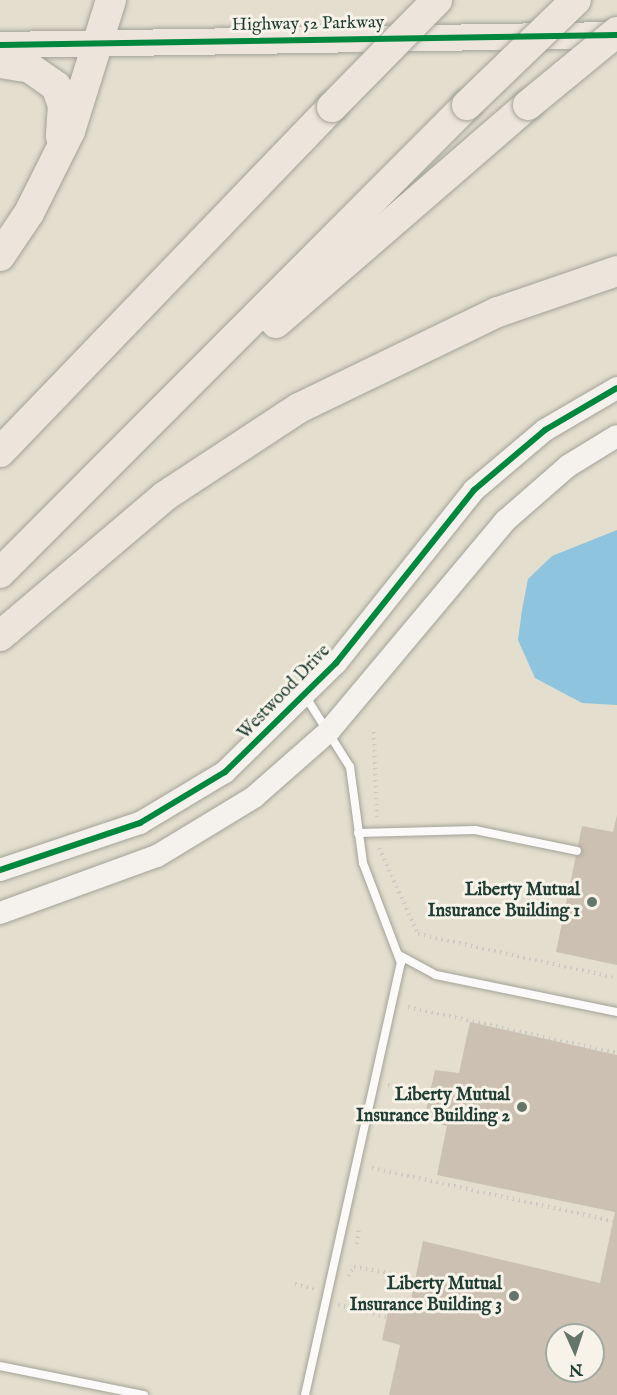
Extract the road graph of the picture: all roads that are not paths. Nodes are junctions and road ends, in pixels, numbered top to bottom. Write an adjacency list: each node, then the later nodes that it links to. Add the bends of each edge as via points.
1 (111, 0): 5 (highway)
2 (437, 0): 15 (highway, bridge)
3 (576, 0): 16 (highway, bridge)
4 (617, 33): 5 (main road, Highway 52 Parkway); 16 (highway, bridge, via 528,105)
5 (98, 43): 6 (main road, Highway 52 Parkway); 8 (highway, via 76,115)
6 (0, 45)
7 (0, 63): 8 (highway, via 35,70 60,94 63,126)
8 (48, 177): 9 (highway)
9 (0, 256)
10 (617, 271): 12 (highway)
11 (617, 288): 12 (highway)
12 (456, 331): 18 (highway, via 337,386 235,447 138,517)
13 (617, 388): 19 (street, Westwood Drive, via 546,430 474,490)
14 (617, 436): 20 (street, via 568,466 505,521)
15 (0, 452)
16 (82, 493): 17 (highway)
17 (0, 573)
18 (0, 636)
19 (306, 697): 20 (lane); 23 (street, Westwood Drive, via 225,772 166,812)
20 (329, 731): 21 (lane, via 353,777); 24 (street, via 254,797 181,844 94,883)
21 (358, 833): 22 (lane, via 474,830); 25 (lane, via 370,888)
22 (577, 851)
23 (0, 870)
24 (0, 913)
25 (399, 955): 26 (lane, via 436,975); 29 (lane, via 398,987)
26 (617, 1012)
27 (0, 1366): 28 (lane)
28 (144, 1395)
29 (305, 1395)

